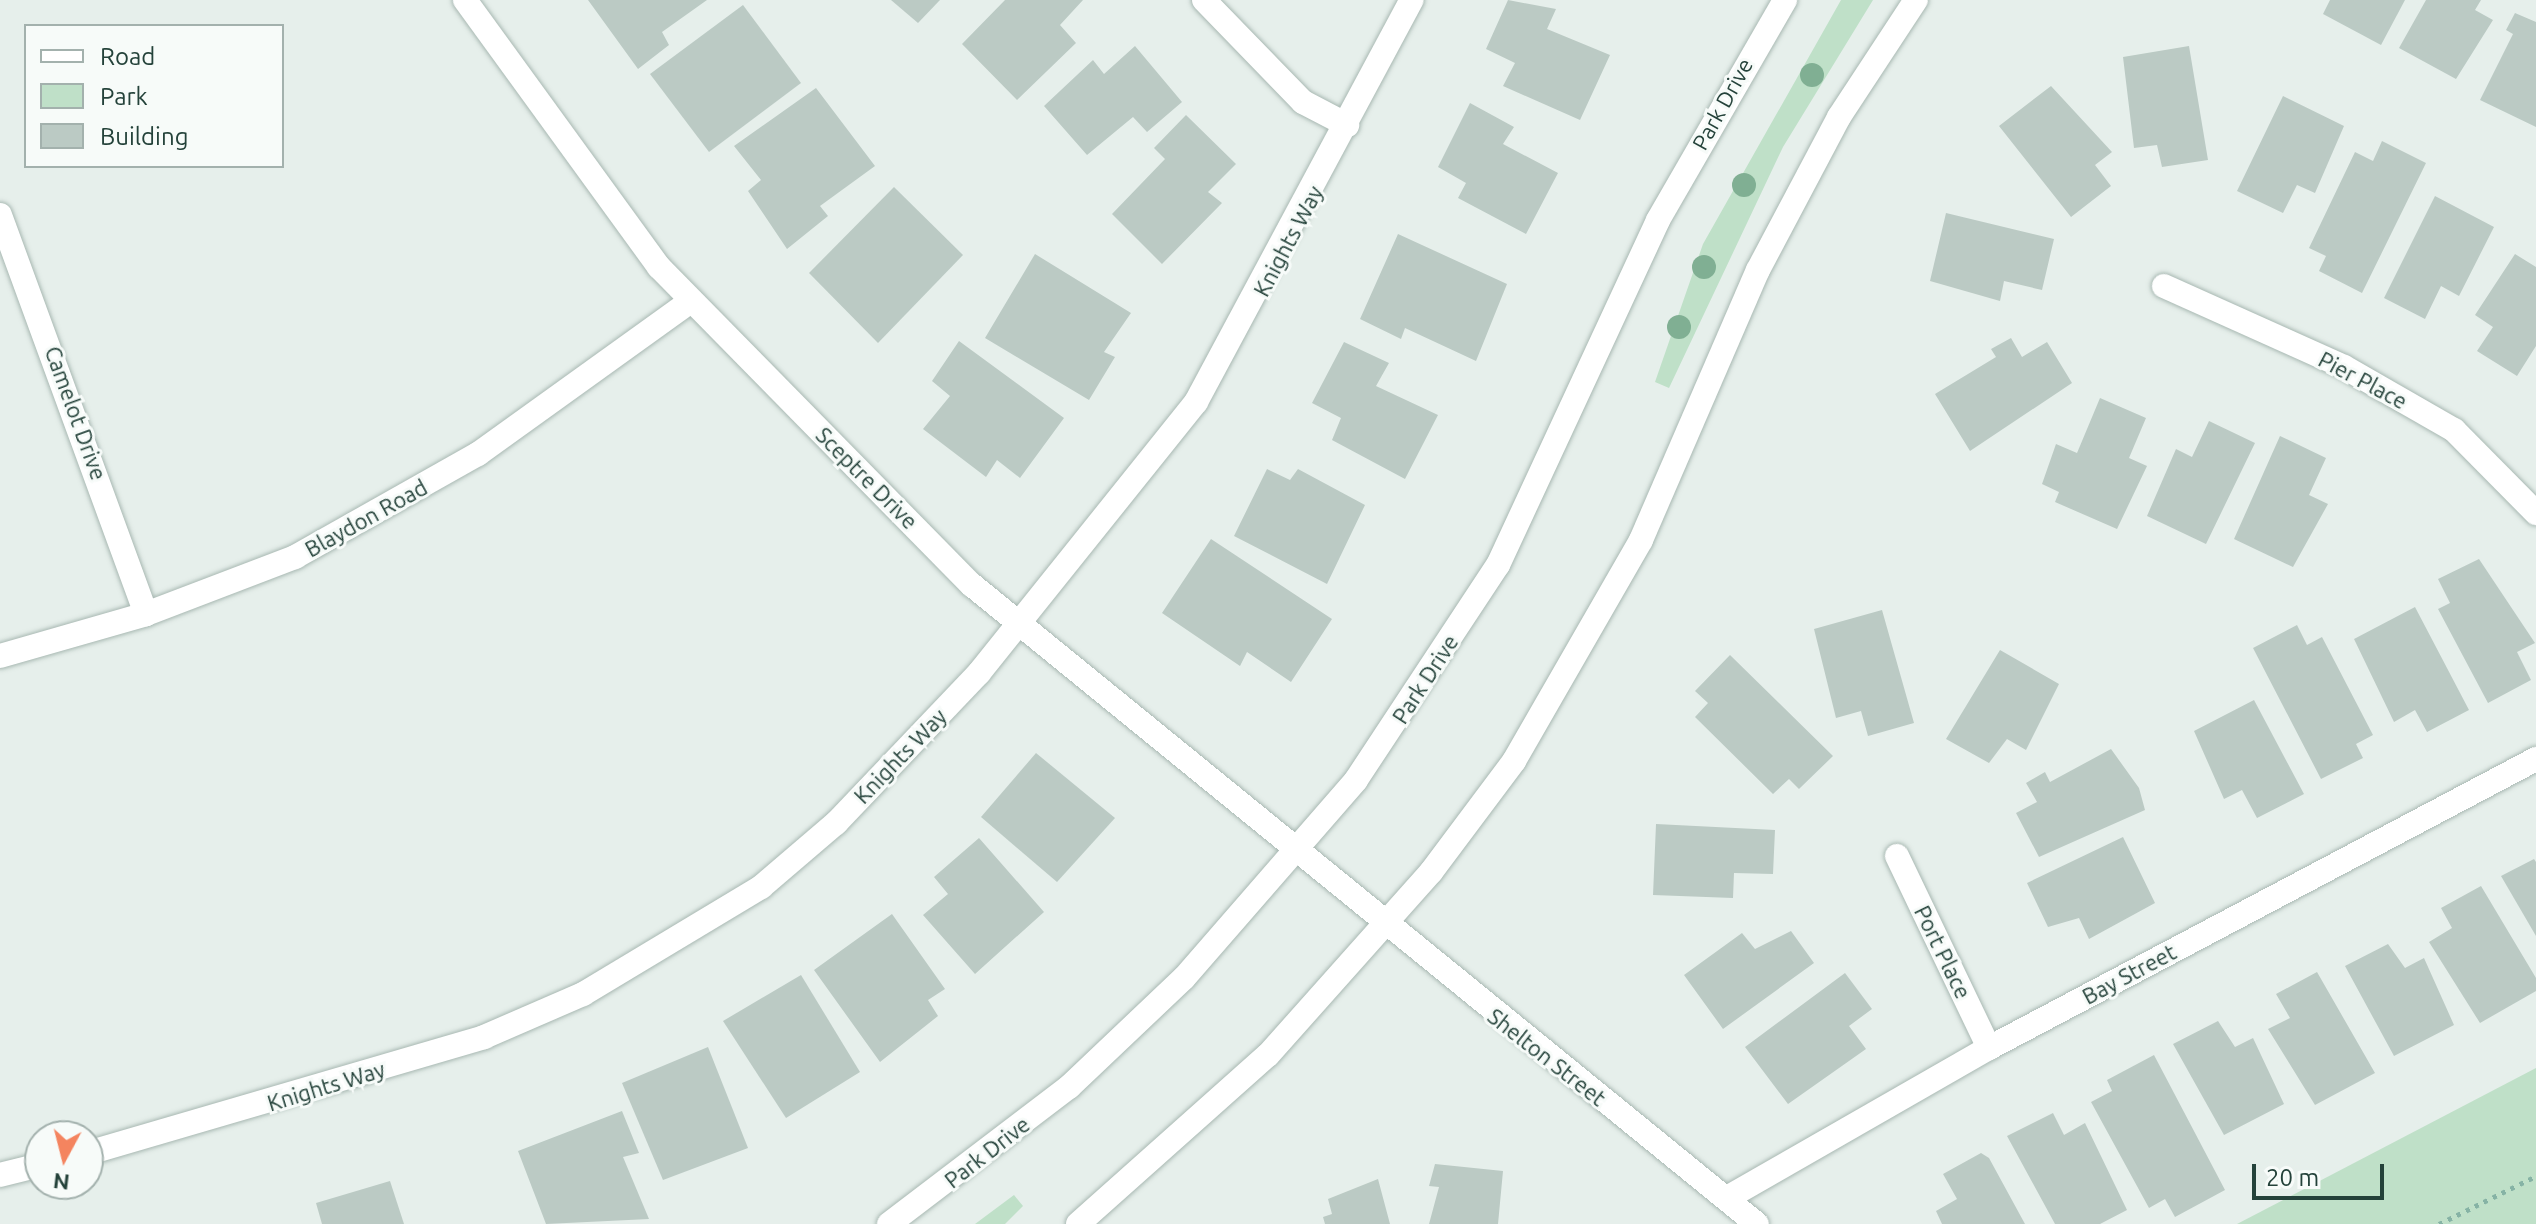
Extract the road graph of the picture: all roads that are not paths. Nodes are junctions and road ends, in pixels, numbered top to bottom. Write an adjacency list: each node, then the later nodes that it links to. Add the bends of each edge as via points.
1 (465, 0): 9 (street, Sceptre Drive)
2 (1204, 0): 6 (street, via 1303,102)
3 (1412, 0): 6 (street, Knights Way)
4 (1785, 0): 15 (street, Park Drive, via 1658,220 1498,565 1418,694)
5 (1916, 0): 18 (street, via 1839,117 1766,256 1641,540 1595,624 1505,773)
6 (1347, 125): 12 (street, Knights Way, via 1196,402 1072,563)
7 (0, 215): 11 (street, Camelot Drive)
8 (2164, 286): 10 (street, Pier Place, via 2344,367 2454,430)
9 (691, 301): 11 (street, Blaydon Road, via 478,454 387,507 295,557); 12 (street, Sceptre Drive, via 972,585)
10 (2536, 513)
11 (146, 614): 13 (street, Blaydon Road)
12 (1019, 617): 15 (street, Sceptre Drive, via 1070,669); 20 (street, Knights Way, via 979,673 836,823 761,887 679,942 484,1037)
13 (0, 656)
14 (2536, 759): 19 (street, Bay Street)
15 (1297, 856): 17 (street, Sceptre Drive); 24 (street, Park Drive, via 1184,978 1069,1087)
16 (1897, 856): 19 (street, Port Place)
17 (1338, 889): 18 (street, Shelton Street)
18 (1382, 926): 23 (street, Shelton Street); 25 (street, via 1268,1055)
19 (1989, 1048): 23 (street, Bay Street)
20 (104, 1148)
21 (24, 1169): 22 (street)
22 (0, 1175)
23 (1727, 1198): 26 (street, Shelton Street)
24 (889, 1224)
25 (1078, 1224)
26 (1757, 1224)

